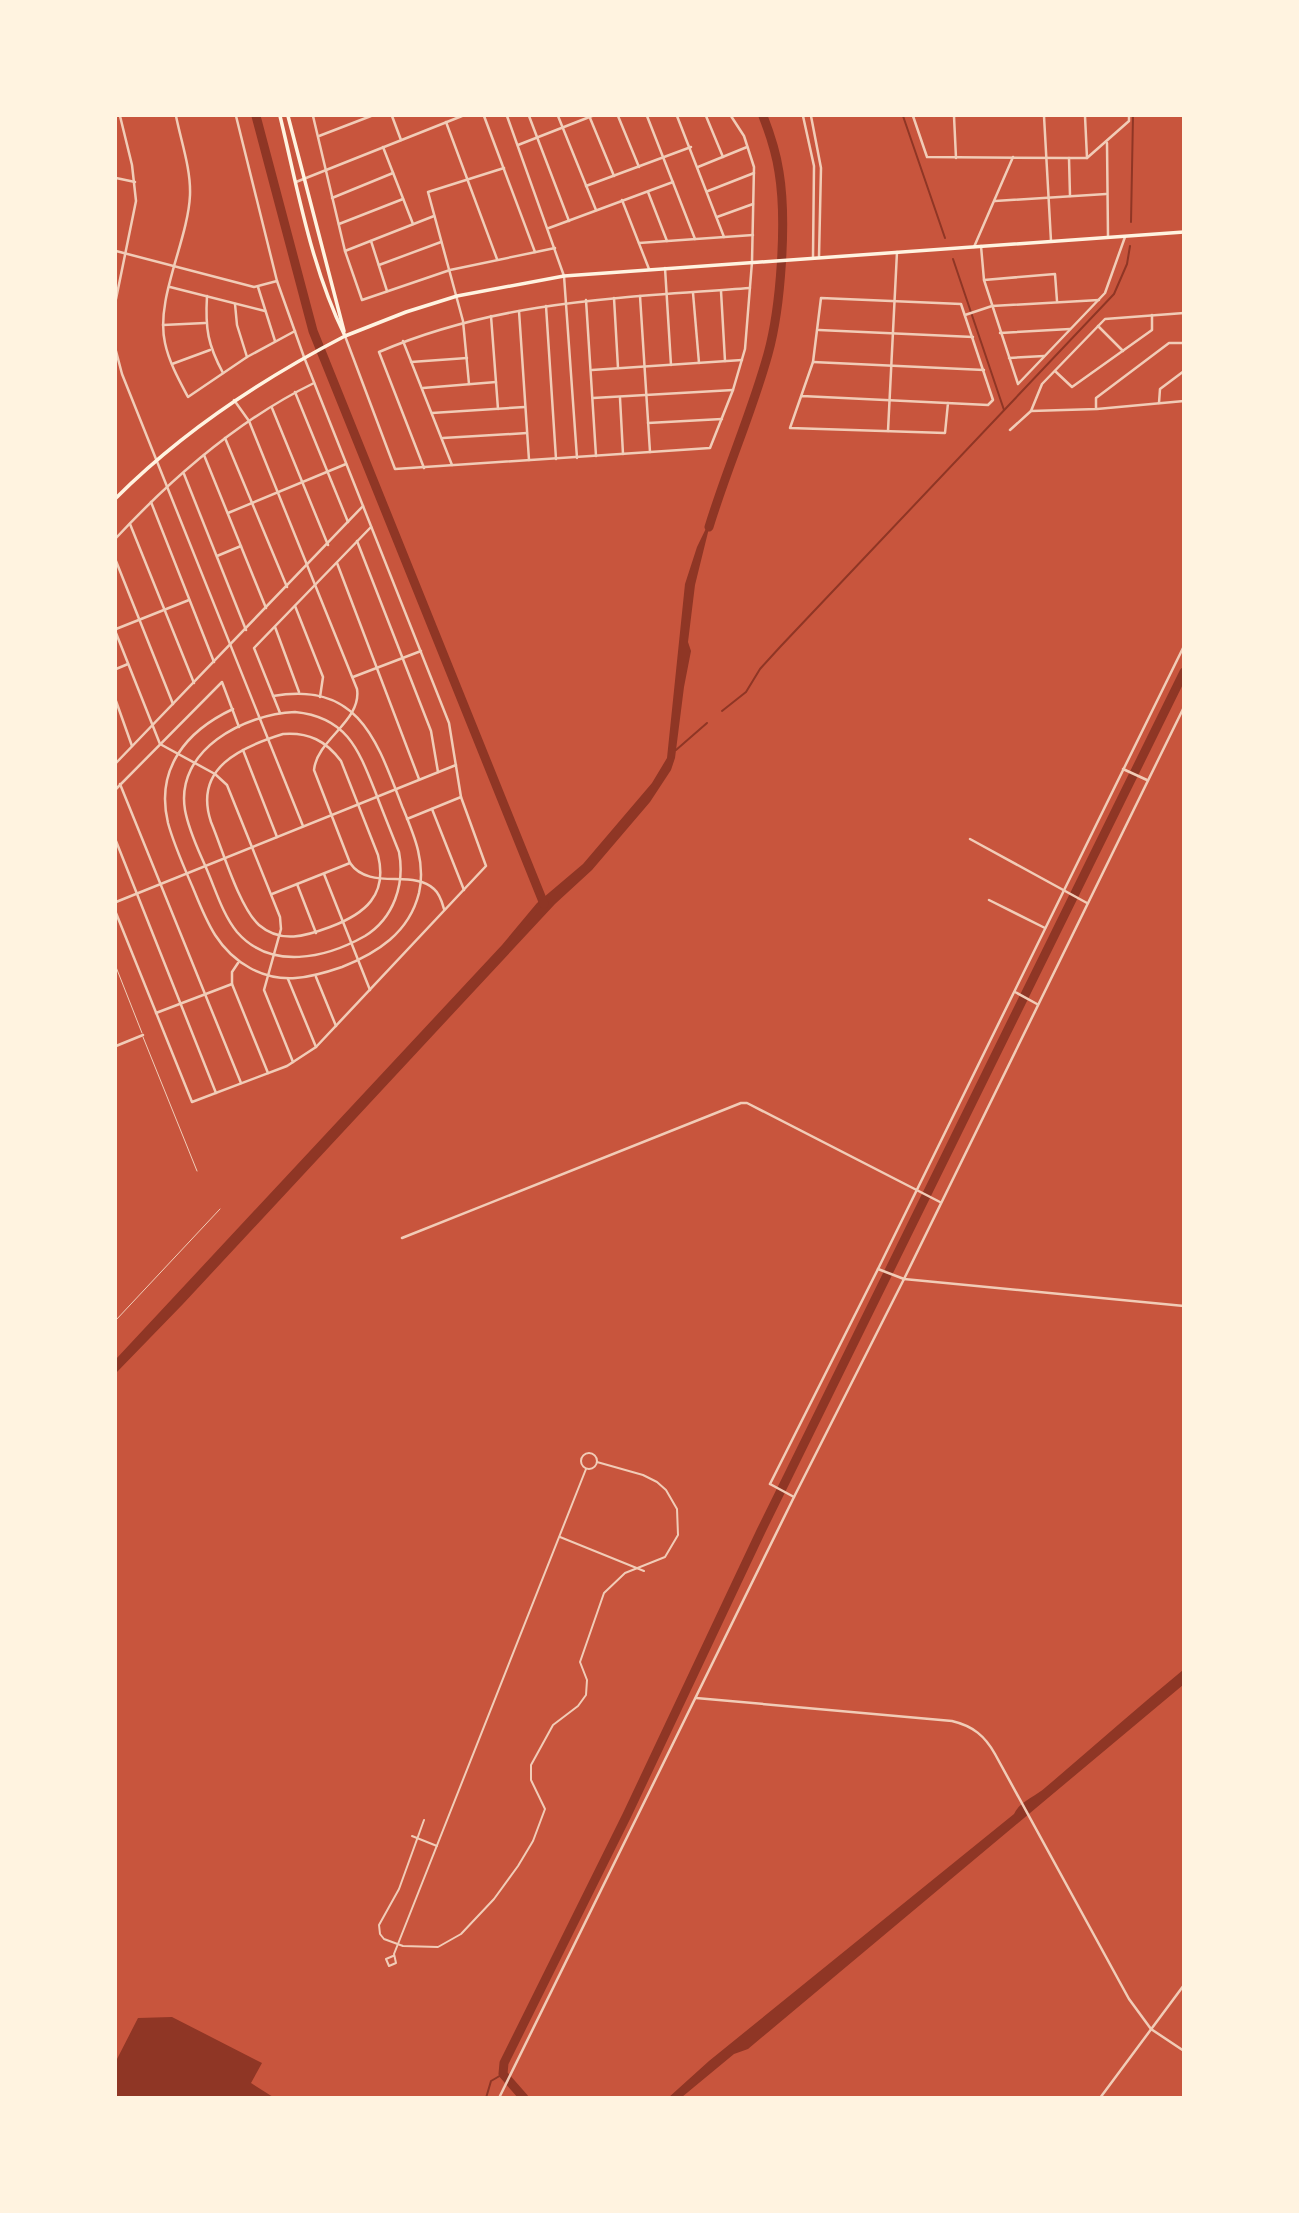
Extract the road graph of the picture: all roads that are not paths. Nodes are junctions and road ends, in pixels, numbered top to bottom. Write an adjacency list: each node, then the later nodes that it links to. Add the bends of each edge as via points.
1 (120, 116): 54 (street)
2 (176, 116): 99 (street, via 190,195)
3 (236, 116): 105 (street)
4 (280, 116): 55 (main road)
5 (288, 116): 52 (main road)
6 (313, 116): 29 (street)
7 (371, 116): 29 (street)
8 (392, 116): 31 (street)
9 (462, 116): 27 (street)
10 (484, 116): 46 (street)
11 (507, 116): 33 (street)
12 (529, 116): 30 (street)
13 (558, 116): 28 (street)
14 (590, 116): 28 (street); 50 (street)
15 (618, 116): 44 (street)
16 (647, 116): 39 (street)
17 (677, 116): 35 (street)
18 (706, 116): 38 (street)
19 (732, 116): 36 (street)
20 (803, 116): 94 (street, via 814,166)
21 (810, 116): 95 (street, via 821,168)
22 (913, 116): 40 (street, via 927,157)
23 (954, 116): 40 (street)
24 (1044, 116): 41 (street)
25 (1086, 116): 43 (street)
26 (1129, 116): 32 (street)
27 (446, 122): 31 (street); 53 (street)
28 (563, 128): 30 (street); 57 (street)
29 (318, 136): 47 (street)
30 (537, 137): 33 (street); 71 (street)
31 (401, 140): 34 (street)
32 (1107, 141): 43 (street); 60 (street)
33 (517, 145): 74 (street)
34 (383, 147): 47 (street); 48 (street)
35 (691, 147): 39 (street); 45 (street)
36 (747, 147): 38 (street); 49 (street)
37 (1013, 156): 40 (street); 41 (street); 66 (street)
38 (723, 157): 45 (street)
39 (664, 158): 44 (street); 56 (street)
40 (956, 158)
41 (1047, 158): 42 (street); 63 (street)
42 (1069, 158): 43 (street); 61 (street)
43 (1087, 158)
44 (639, 167): 50 (street)
45 (698, 167): 59 (street)
46 (504, 168): 53 (street); 91 (street)
47 (326, 171): 52 (street); 62 (street)
48 (393, 173): 62 (street); 64 (street)
49 (754, 173): 59 (street); 67 (street)
50 (614, 176): 57 (street)
51 (116, 178): 54 (street)
52 (303, 179): 55 (street); 141 (main road)
53 (468, 179): 69 (street, via 428,192); 96 (street)
54 (135, 182): 93 (street)
55 (296, 182): 141 (main road, via 313,253)
56 (673, 182): 58 (street); 80 (street)
57 (586, 186): 68 (street)
58 (647, 191): 65 (street); 83 (street)
59 (707, 192): 70 (street)
60 (1107, 194): 61 (street); 79 (street)
61 (1070, 196): 63 (street)
62 (332, 198): 72 (street)
63 (1049, 198): 66 (street); 84 (street)
64 (403, 199): 72 (street); 73 (street)
65 (622, 200): 68 (street); 85 (street)
66 (995, 201): 87 (street)
67 (754, 203): 70 (street); 76 (street)
68 (596, 210): 71 (street)
69 (435, 215): 73 (street); 82 (street)
70 (717, 217): 78 (street)
71 (569, 221): 74 (street)
72 (339, 224): 90 (street)
73 (413, 224): 81 (street)
74 (549, 228): 88 (street)
75 (1184, 232): 77 (main road)
76 (753, 235): 78 (street); 97 (street)
77 (1125, 236): 79 (main road); 119 (street)
78 (724, 237): 80 (street)
79 (1108, 237): 84 (main road)
80 (695, 239): 83 (street)
81 (370, 241): 90 (street); 98 (street)
82 (442, 241): 98 (street); 102 (street)
83 (667, 241): 85 (street)
84 (1051, 242): 86 (main road)
85 (639, 243): 101 (street)
86 (981, 246): 87 (main road); 104 (street)
87 (974, 247): 92 (main road)
88 (555, 248): 91 (street); 103 (street)
89 (116, 251): 93 (street)
90 (345, 251): 110 (street, via 362,300)
91 (535, 252): 96 (street)
92 (897, 253): 95 (main road); 120 (street)
93 (126, 254): 99 (street); 117 (street)
94 (813, 257): 95 (main road); 97 (main road)
95 (819, 257)
96 (497, 259): 102 (street)
97 (752, 262): 100 (main road); 108 (street)
98 (379, 265): 110 (street)
99 (175, 267): 106 (street); 107 (street)
100 (665, 268): 101 (main road); 112 (street)
101 (649, 269): 103 (main road)
102 (450, 270): 110 (street); 114 (street)
103 (564, 276): 114 (main road); 121 (street)
104 (984, 280): 122 (street, via 1055,274); 125 (street)
105 (277, 281): 106 (street); 138 (street)
106 (257, 286): 126 (street)
107 (170, 287): 113 (street); 134 (street)
108 (750, 288): 109 (street); 154 (street)
109 (721, 290): 111 (street); 155 (street)
110 (387, 291)
111 (693, 292): 112 (street); 158 (street)
112 (667, 294): 115 (street); 160 (street)
113 (207, 296): 123 (street); 133 (street)
114 (457, 296): 132 (street); 141 (main road)
115 (640, 296): 116 (street); 162 (street)
116 (614, 298): 118 (street); 163 (street)
117 (116, 299)
118 (586, 300): 121 (street); 164 (street)
119 (1099, 300): 122 (street); 136 (street)
120 (894, 301): 129 (street, via 961,304); 137 (street, via 821,298); 139 (street)
121 (566, 302): 124 (street); 202 (street)
122 (1057, 302): 125 (street)
123 (235, 304): 126 (street); 150 (street)
124 (546, 306): 127 (street); 204 (street)
125 (992, 306): 129 (street); 140 (street)
126 (265, 311): 143 (street)
127 (519, 311): 130 (street); 185 (street)
128 (1184, 313): 131 (street)
129 (967, 314): 142 (street)
130 (491, 316): 132 (street); 169 (street)
131 (1152, 316): 135 (street, via 1105,319); 147 (street, via 1152,330)
132 (463, 321): 144 (street); 152 (street)
133 (205, 323): 134 (street); 146 (street)
134 (163, 325): 159 (street)
135 (1098, 326): 147 (street); 166 (street)
136 (1072, 329): 140 (street); 149 (street)
137 (819, 330): 139 (street); 157 (street)
138 (295, 331): 143 (street); 151 (street)
139 (893, 333): 142 (street); 161 (street)
140 (1000, 334): 153 (street)
141 (345, 336): 151 (main road); 208 (street, via 395,469)
142 (973, 337): 165 (street)
143 (275, 341): 150 (street)
144 (403, 341): 156 (street); 208 (street, via 379,352)
145 (1184, 343): 187 (street, via 1169,344 1096,398)
146 (210, 350): 159 (street); 168 (street)
147 (1123, 351): 166 (street, via 1072,387)
148 (116, 352): 203 (street)
149 (1045, 356): 153 (street); 153 (street, via 1018,384)
150 (247, 357): 168 (street)
151 (304, 357): 170 (street); 179 (main road)
152 (467, 358): 156 (street); 171 (street)
153 (1009, 358)
154 (743, 360): 155 (street); 173 (street)
155 (725, 361): 158 (street)
156 (411, 362): 172 (street)
157 (813, 362): 161 (street); 176 (street)
158 (699, 363): 160 (street)
159 (172, 364): 168 (street, via 188,397)
160 (671, 365): 162 (street)
161 (891, 366): 165 (street); 180 (street)
162 (645, 367): 163 (street); 175 (street)
163 (618, 368): 164 (street)
164 (591, 370): 178 (street)
165 (984, 370): 182 (street, via 993,400 988,405)
166 (1055, 370): 188 (street, via 1042,384)
167 (1184, 371): 183 (street, via 1160,388)
168 (223, 373)
169 (496, 382): 171 (street); 186 (street)
170 (314, 383): 174 (street); 206 (street)
171 (469, 384): 172 (street)
172 (421, 388): 189 (street)
173 (733, 390): 175 (street); 190 (street)
174 (295, 392): 184 (street); 209 (street)
175 (647, 396): 177 (street); 192 (street)
176 (802, 396): 180 (street); 194 (street, via 790,428)
177 (620, 397): 178 (street); 199 (street)
178 (593, 398): 201 (street)
179 (234, 400): 191 (street); 203 (main road)
180 (890, 400): 182 (street); 194 (street)
181 (1184, 401): 183 (street)
182 (948, 403): 194 (street, via 945,433)
183 (1159, 403): 187 (street)
184 (272, 407): 191 (street); 211 (street)
185 (525, 407): 186 (street); 195 (street)
186 (498, 409): 189 (street)
187 (1097, 409): 188 (street)
188 (1031, 411): 193 (street)
189 (432, 413): 197 (street)
190 (722, 419): 192 (street); 198 (street, via 710,448)
191 (249, 421): 196 (street); 213 (street)
192 (648, 423): 198 (street)
193 (1010, 430)
194 (888, 432)
195 (527, 433): 197 (street); 205 (street)
196 (225, 438): 200 (street); 216 (street)
197 (442, 438): 207 (street)
198 (650, 452): 199 (street)
199 (623, 454): 201 (street)
200 (204, 455): 210 (street); 218 (street)
201 (596, 456): 202 (street)
202 (577, 457): 204 (street)
203 (156, 459): 212 (street); 214 (main road)
204 (556, 459): 205 (street)
205 (529, 460): 207 (street)
206 (346, 464): 209 (street); 217 (street)
207 (453, 466): 208 (street)
208 (424, 468)
209 (328, 472): 211 (street); 219 (street)
210 (183, 474): 212 (street); 226 (street)
211 (302, 482): 213 (street); 224 (street)
212 (167, 487): 215 (street); 240 (street)
213 (278, 492): 216 (street); 229 (street)
214 (116, 498)
215 (151, 502): 220 (street); 232 (street)
216 (252, 503): 218 (street); 231 (street)
217 (363, 506): 219 (street); 221 (street)
218 (228, 513): 225 (street)
219 (348, 522): 224 (street)
220 (130, 523): 222 (street); 235 (street)
221 (371, 527): 223 (street); 242 (street)
222 (116, 538)
223 (357, 541): 228 (street); 243 (street)
224 (327, 545): 229 (street)
225 (241, 546): 226 (street); 234 (street)
226 (216, 556): 238 (street)
227 (116, 561): 236 (street)
228 (337, 563): 230 (street); 246 (street)
229 (308, 566): 230 (street); 231 (street)
230 (315, 585): 233 (street); 248 (street)
231 (288, 587): 234 (street)
232 (190, 600): 235 (street); 244 (street)
233 (295, 606): 237 (street); 252 (street, via 323,677)
234 (267, 609): 238 (street)
235 (164, 610): 236 (street); 249 (street)
236 (139, 620): 239 (street); 254 (street)
237 (275, 627): 250 (street); 251 (street, via 254,648)
238 (246, 630): 240 (street)
239 (116, 631): 245 (street)
240 (230, 646): 244 (street); 259 (street)
241 (1184, 646): 272 (street)
242 (421, 651): 243 (street); 271 (street, via 449,723)
243 (403, 658): 246 (street); 273 (street, via 431,731)
244 (214, 662): 249 (street)
245 (128, 664): 247 (street); 260 (street)
246 (378, 668): 248 (street); 275 (street)
247 (116, 669)
248 (353, 677): 258 (street, via 358,695)
249 (194, 683): 254 (street)
250 (299, 692): 251 (street); 252 (street)
251 (273, 695): 257 (street)
252 (320, 697): 258 (street)
253 (116, 701): 266 (street)
254 (173, 704): 260 (street)
255 (1184, 707): 276 (street)
256 (233, 709): 261 (street); 264 (street, via 222,682); 268 (street, via 203,725)
257 (280, 713): 259 (street); 262 (street, via 313,715)
258 (351, 713): 262 (street); 279 (street, via 377,743)
259 (260, 719): 261 (street); 263 (street)
260 (152, 725): 264 (street); 266 (street)
261 (239, 727): 270 (street, via 207,746)
262 (339, 728): 265 (street); 280 (street, via 355,744)
263 (268, 738): 265 (street, via 299,733); 267 (street); 286 (street)
264 (160, 744): 268 (street); 277 (street)
265 (326, 745): 282 (street, via 341,761); 284 (street, via 314,770)
266 (132, 746): 269 (street)
267 (243, 750): 274 (street, via 225,760); 287 (street)
268 (178, 754): 270 (street); 294 (street, via 168,780 166,805)
269 (116, 763)
270 (195, 763): 274 (street); 293 (street, via 185,809)
271 (456, 765): 273 (street); 281 (street)
272 (1125, 770): 276 (street); 302 (street)
273 (438, 772): 275 (street)
274 (215, 774): 290 (street, via 227,785); 291 (street, via 208,808)
275 (419, 779): 279 (street)
276 (1147, 780): 307 (street)
277 (120, 784): 278 (street); 299 (street)
278 (116, 789)
279 (396, 789): 280 (street); 285 (street)
280 (377, 797): 282 (street); 297 (street, via 399,852)
281 (461, 797): 283 (street); 301 (street, via 486,866)
282 (358, 804): 284 (street); 296 (street, via 378,855)
283 (432, 809): 285 (street); 301 (street)
284 (331, 815): 286 (street); 292 (street)
285 (408, 819): 298 (street, via 419,852)
286 (303, 826): 287 (street)
287 (276, 837): 290 (street)
288 (970, 839): 302 (street)
289 (116, 841): 303 (street)
290 (251, 847): 291 (street); 304 (street)
291 (225, 857): 293 (street); 313 (street, via 250,914)
292 (350, 863): 295 (street); 296 (street, via 361,874)
293 (205, 865): 294 (street); 315 (street, via 237,933)
294 (186, 872): 299 (street); 316 (street, via 210,928)
295 (324, 874): 300 (street); 310 (street)
296 (380, 878): 297 (street); 310 (street, via 368,906)
297 (401, 880): 298 (street); 314 (street, via 383,921)
298 (421, 883): 308 (street, via 435,890); 317 (street, via 405,924 383,946)
299 (160, 884): 303 (street); 325 (street)
300 (297, 884): 304 (street); 312 (street)
301 (464, 890): 308 (street)
302 (1065, 891): 307 (street); 311 (street)
303 (137, 893): 306 (street); 326 (street)
304 (271, 895): 313 (street, via 282,924)
305 (989, 900): 311 (street)
306 (116, 902)
307 (1087, 903): 327 (street)
308 (445, 910): 323 (street)
309 (116, 914): 328 (street)
310 (343, 922): 312 (street); 314 (street)
311 (1045, 928): 324 (street)
312 (316, 933): 313 (street)
313 (279, 935): 315 (street)
314 (351, 942): 315 (street, via 307,957); 317 (street)
315 (273, 955): 319 (street)
316 (239, 961): 319 (street); 322 (street)
317 (358, 961): 320 (street); 323 (street)
318 (116, 967): 330 (lane)
319 (267, 975): 321 (street); 333 (street, via 264,990)
320 (316, 976): 321 (street); 329 (street)
321 (288, 979): 332 (street)
322 (232, 984): 325 (street); 334 (street)
323 (370, 990): 329 (street)
324 (1016, 992): 327 (street); 338 (street)
325 (205, 994): 326 (street); 335 (street)
326 (181, 1003): 328 (street); 336 (street)
327 (1037, 1004): 339 (street)
328 (156, 1013): 336 (street, via 192,1102)
329 (336, 1026): 332 (street)
330 (143, 1035): 331 (street); 337 (lane)
331 (116, 1046)
332 (316, 1047): 333 (street)
333 (293, 1062): 334 (street)
334 (268, 1073): 335 (street)
335 (241, 1083): 336 (street)
336 (216, 1093)
337 (197, 1171)
338 (918, 1191): 339 (street); 341 (street, via 741,1103); 342 (street)
339 (940, 1202): 343 (street)
340 (220, 1209): 345 (lane)
341 (402, 1238)
342 (880, 1270): 343 (street); 348 (street, via 772,1485)
343 (904, 1279): 344 (street); 348 (street)
344 (1184, 1306)
345 (116, 1320)
346 (597, 1462): 347 (street); 347 (street, via 593,1454 584,1454 580,1462); 350 (street, via 657,1482 677,1509 674,1546 665,1558)
347 (586, 1469): 349 (street)
348 (794, 1497): 352 (street)
349 (559, 1537): 350 (street); 356 (street)
350 (638, 1568): 351 (street); 357 (street, via 616,1579 604,1593 580,1662 587,1680 586,1695 553,1725 531,1765 531,1780 545,1808 518,1866 457,1938 438,1947)
351 (643, 1571)
352 (696, 1698): 360 (street, via 952,1721 975,1729 989,1744 1129,1999); 362 (street)
353 (424, 1820): 355 (street)
354 (412, 1836): 355 (street)
355 (418, 1838): 356 (street); 357 (street, via 399,1889 379,1925 384,1939)
356 (437, 1846): 357 (street)
357 (398, 1945): 358 (street)
358 (393, 1956)
359 (1184, 1985): 360 (street)
360 (1151, 2029): 361 (street); 363 (street)
361 (1184, 2051)
362 (499, 2098)
363 (1100, 2098)

